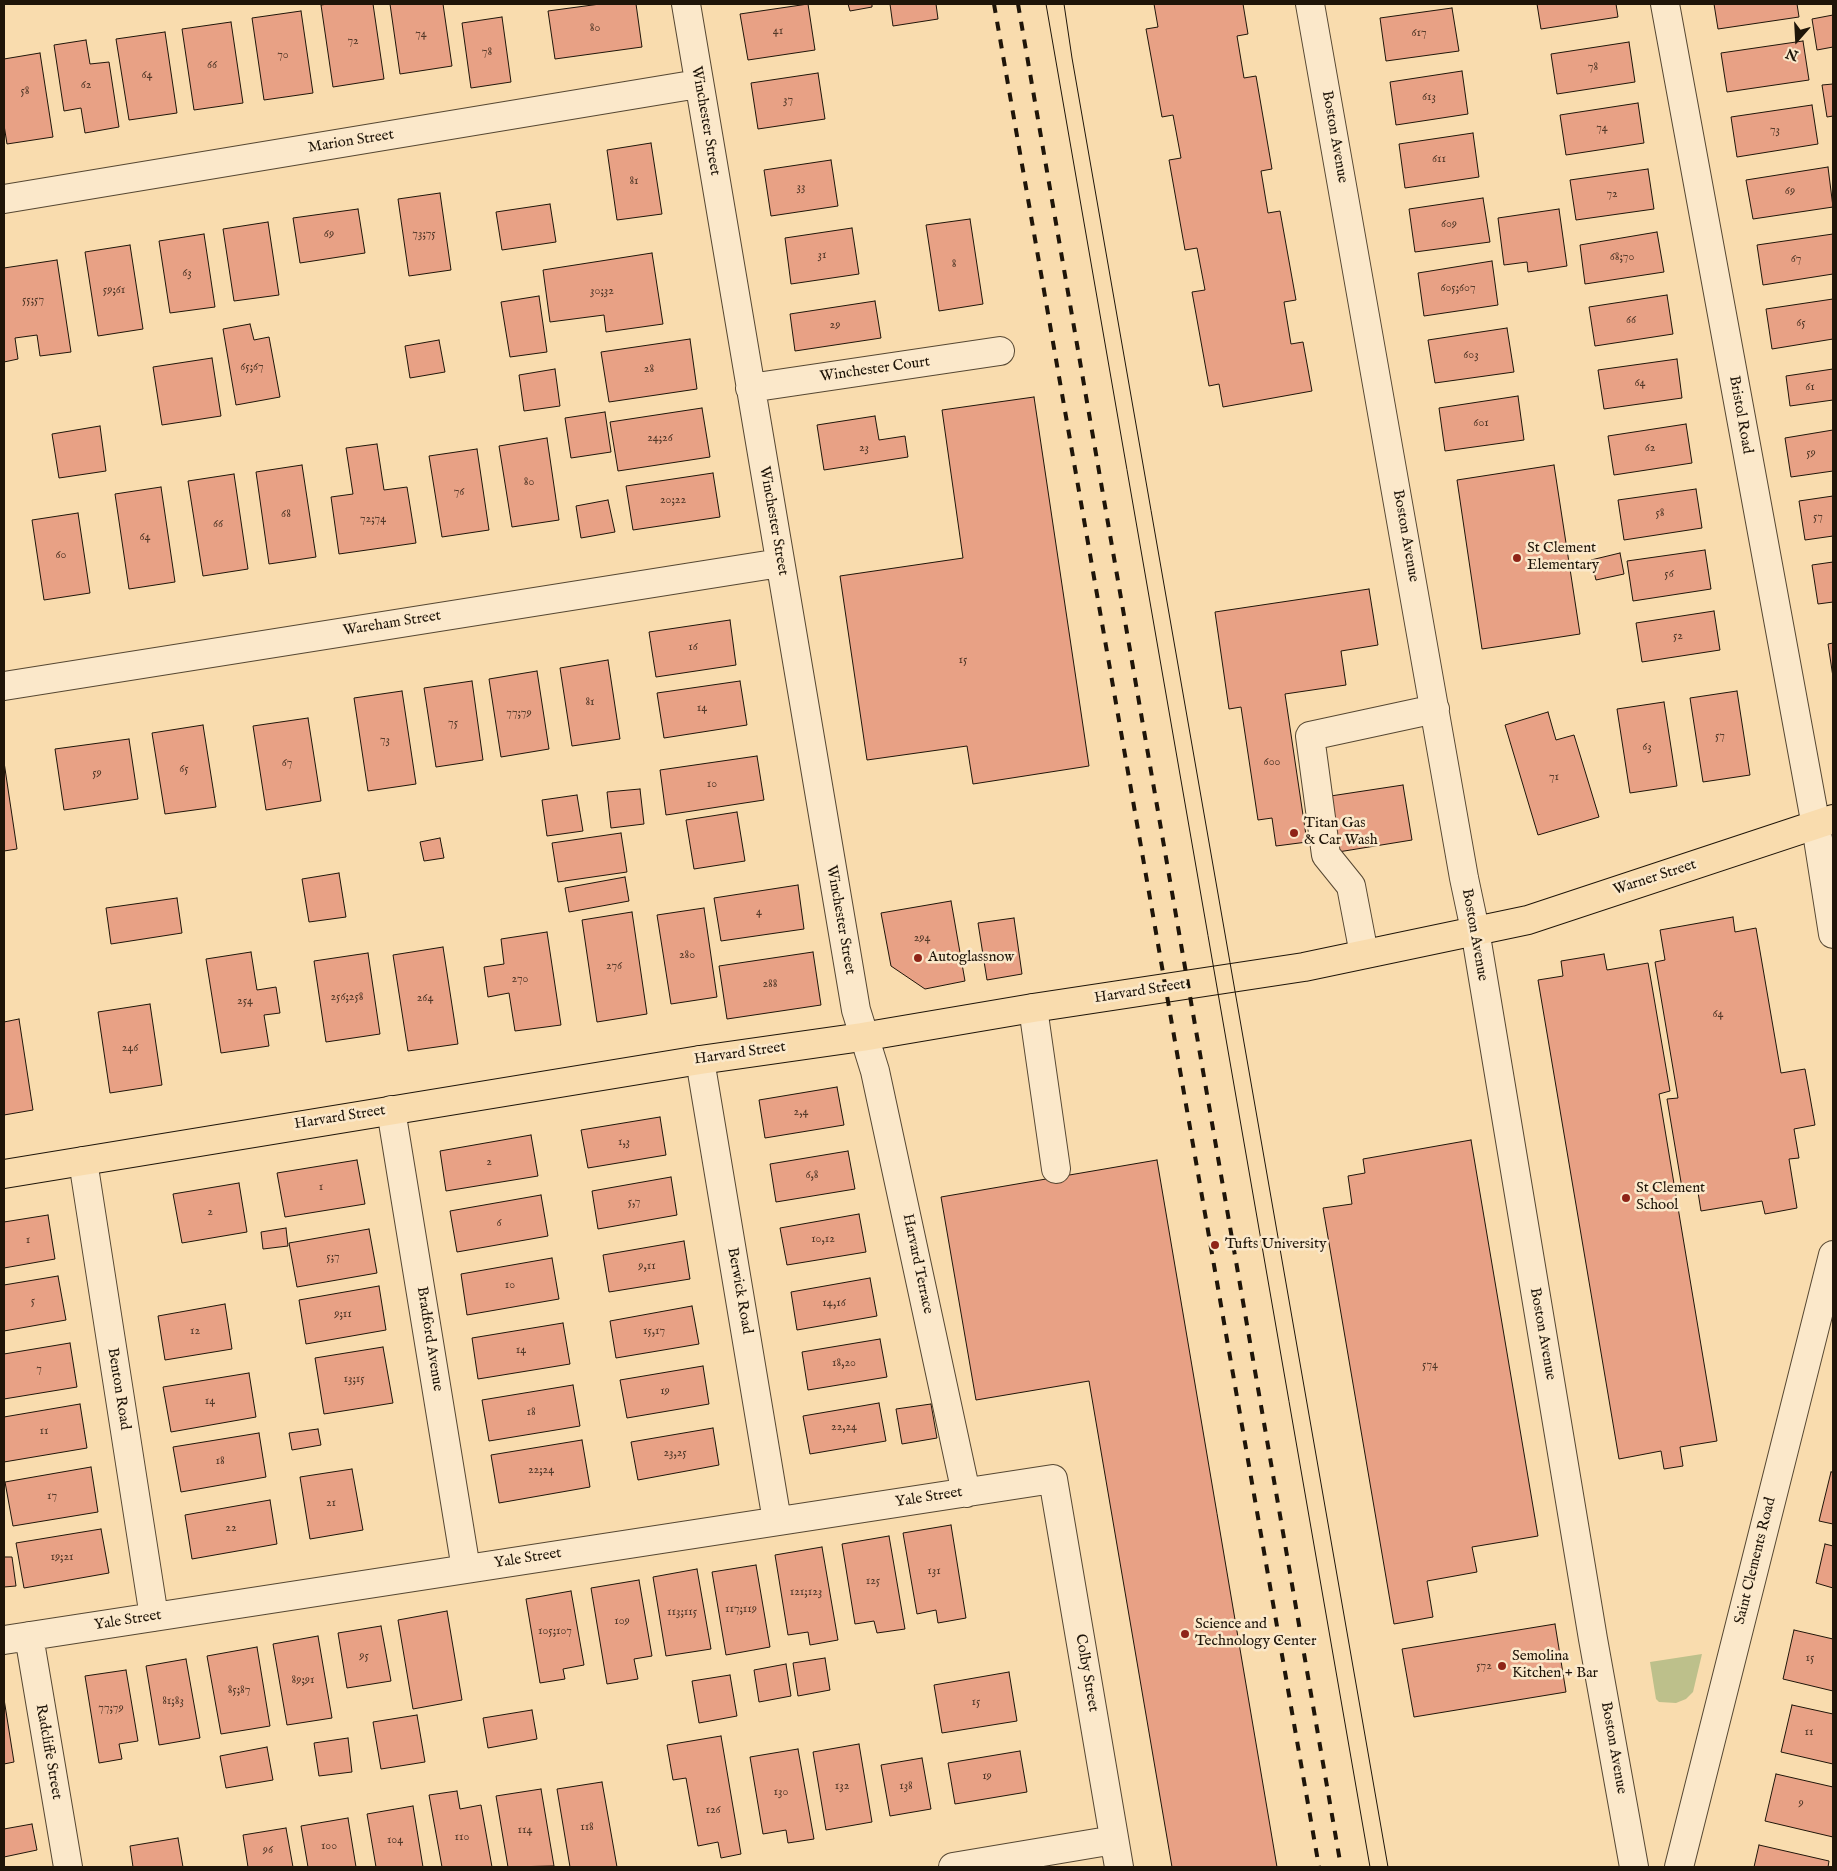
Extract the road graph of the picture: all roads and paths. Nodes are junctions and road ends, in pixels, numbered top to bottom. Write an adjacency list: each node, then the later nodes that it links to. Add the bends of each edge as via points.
1 (686, 4): 4 (street, Winchester Street)
2 (1310, 4): 10 (street, Boston Avenue)
3 (1665, 4): 11 (street, Bristol Road)
4 (698, 84): 5 (street, Marion Street); 7 (street, Winchester Street)
5 (4, 199)
6 (1000, 351): 7 (street, Winchester Court)
7 (750, 388): 8 (street, Winchester Street)
8 (780, 562): 9 (street, Wareham Street); 16 (street, Winchester Street)
9 (4, 686)
10 (1435, 709): 12 (street, Boston Avenue); 14 (street, via 1310,736 1326,855 1351,886)
11 (1824, 822): 12 (main road, Warner Street, via 1528,920); 13 (street)
12 (1475, 930): 14 (main road, Harvard Street); 33 (street, Boston Avenue)
13 (1833, 934)
14 (1364, 954): 15 (main road, Harvard Street, via 1304,967)
15 (1033, 1008): 16 (main road, Harvard Street); 20 (street)
16 (862, 1037): 17 (main road, Harvard Street); 24 (street, Harvard Terrace, via 874,1071)
17 (700, 1060): 18 (main road, Harvard Street); 25 (street, Berwick Road)
18 (391, 1110): 19 (main road, Harvard Street); 26 (street, Bradford Avenue)
19 (83, 1161): 21 (main road, Harvard Street); 27 (street, Benton Road)
20 (1056, 1169)
21 (4, 1174)
22 (1833, 1255): 34 (street, Saint Clements Road)
23 (1053, 1479): 24 (street, Yale Street); 29 (street, Colby Street)
24 (966, 1493): 25 (street, Yale Street)
25 (778, 1521): 26 (street, Yale Street)
26 (466, 1569): 27 (street, Yale Street)
27 (154, 1617): 28 (street, Yale Street)
28 (16, 1638): 30 (street, Radcliffe Street)
29 (1114, 1840): 31 (street); 32 (street, Colby Street)
30 (68, 1867)
31 (953, 1867)
32 (1119, 1867)
33 (1634, 1867)
34 (1679, 1867)

